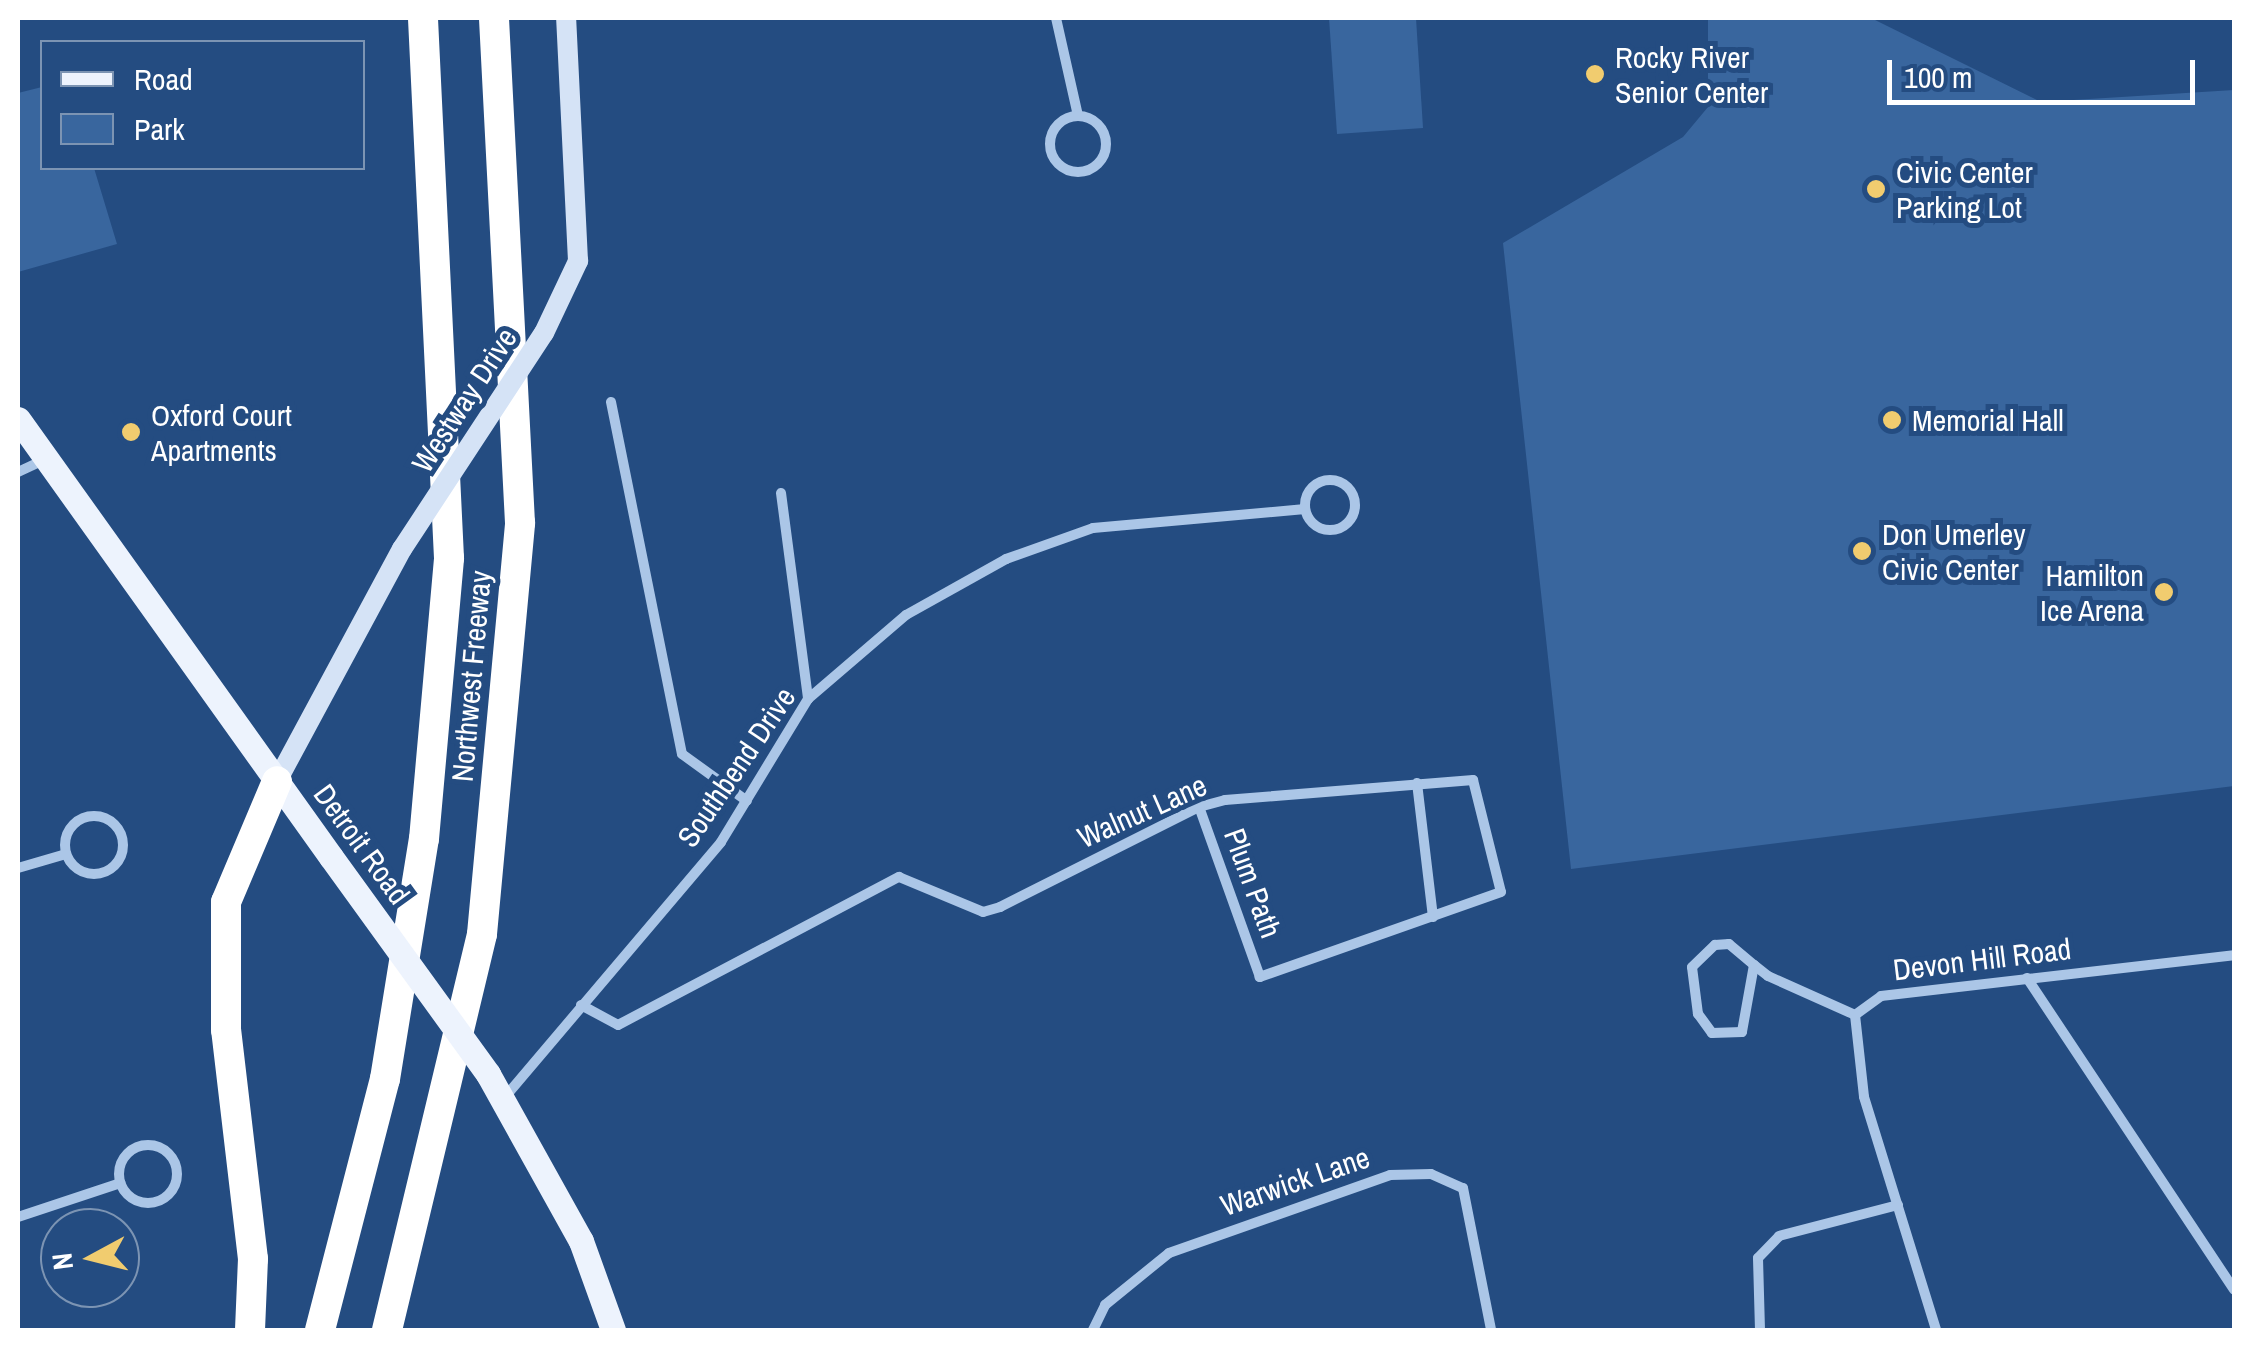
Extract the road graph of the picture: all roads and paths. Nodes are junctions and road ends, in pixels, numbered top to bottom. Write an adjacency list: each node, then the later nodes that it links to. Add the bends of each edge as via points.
1 (423, 18): 32 (highway, Northwest Freeway, via 449,558 424,839 385,1080)
2 (494, 18): 33 (highway, Northwest Freeway, via 520,523 482,934)
3 (566, 18): 13 (main road, Westway Drive, bridge, via 578,260 544,333 402,548)
4 (1056, 18): 5 (street)
5 (1078, 116): 5 (street, via 1097,124 1106,142 1093,168 1072,172 1055,162 1050,142 1058,124)
6 (611, 402): 15 (street, via 682,754)
7 (18, 419): 8 (main road, Detroit Road)
8 (46, 459): 9 (street); 13 (main road, Detroit Road)
9 (18, 472)
10 (781, 493): 12 (street)
11 (1305, 509): 11 (street, Southbend Drive, via 1308,493 1328,480 1350,490 1356,505 1350,520 1328,531); 12 (street, Southbend Drive, via 1093,528 1006,559 906,615)
12 (808, 699): 15 (street, Southbend Drive)
13 (276, 781): 26 (main road, Detroit Road, bridge); 31 (highway, via 226,902 226,1030 253,1259)
14 (1417, 783): 16 (street, Walnut Lane); 19 (street); 19 (street, Walnut Lane, via 1473,780 1501,892)
15 (747, 801): 24 (street, Southbend Drive)
16 (1199, 806): 22 (street, Plum Path); 24 (street, Walnut Lane, via 1000,907 982,912 900,877 618,1026)
17 (66, 854): 17 (street, via 86,873 104,872 122,841 106,819 87,817 71,827); 18 (street)
18 (18, 868)
19 (1433, 916): 22 (street, Walnut Lane)
20 (2234, 955): 23 (street, Devon Hill Road)
21 (1754, 965): 21 (street, via 1742,1032 1712,1032 1698,1014 1697,954 1729,944); 25 (street)
22 (1260, 977)
23 (2026, 978): 25 (street, Devon Hill Road, via 1881,996); 30 (street)
24 (581, 1005): 26 (street, Southbend Drive)
25 (1855, 1015): 28 (street, via 1864,1098)
26 (504, 1098): 34 (main road, Detroit Road, via 581,1241)
27 (121, 1183): 27 (street, via 132,1198 160,1200 176,1168 159,1147 140,1146 121,1165); 29 (street)
28 (1898, 1205): 37 (street, via 1779,1236 1758,1258); 38 (street)
29 (18, 1217)
30 (2234, 1290)
31 (250, 1330)
32 (320, 1330)
33 (387, 1330)
34 (613, 1330)
35 (1093, 1330): 36 (street, Warwick Lane, via 1105,1305 1169,1253 1390,1175 1431,1174 1464,1188)
36 (1492, 1330)
37 (1760, 1330)
38 (1936, 1330)

